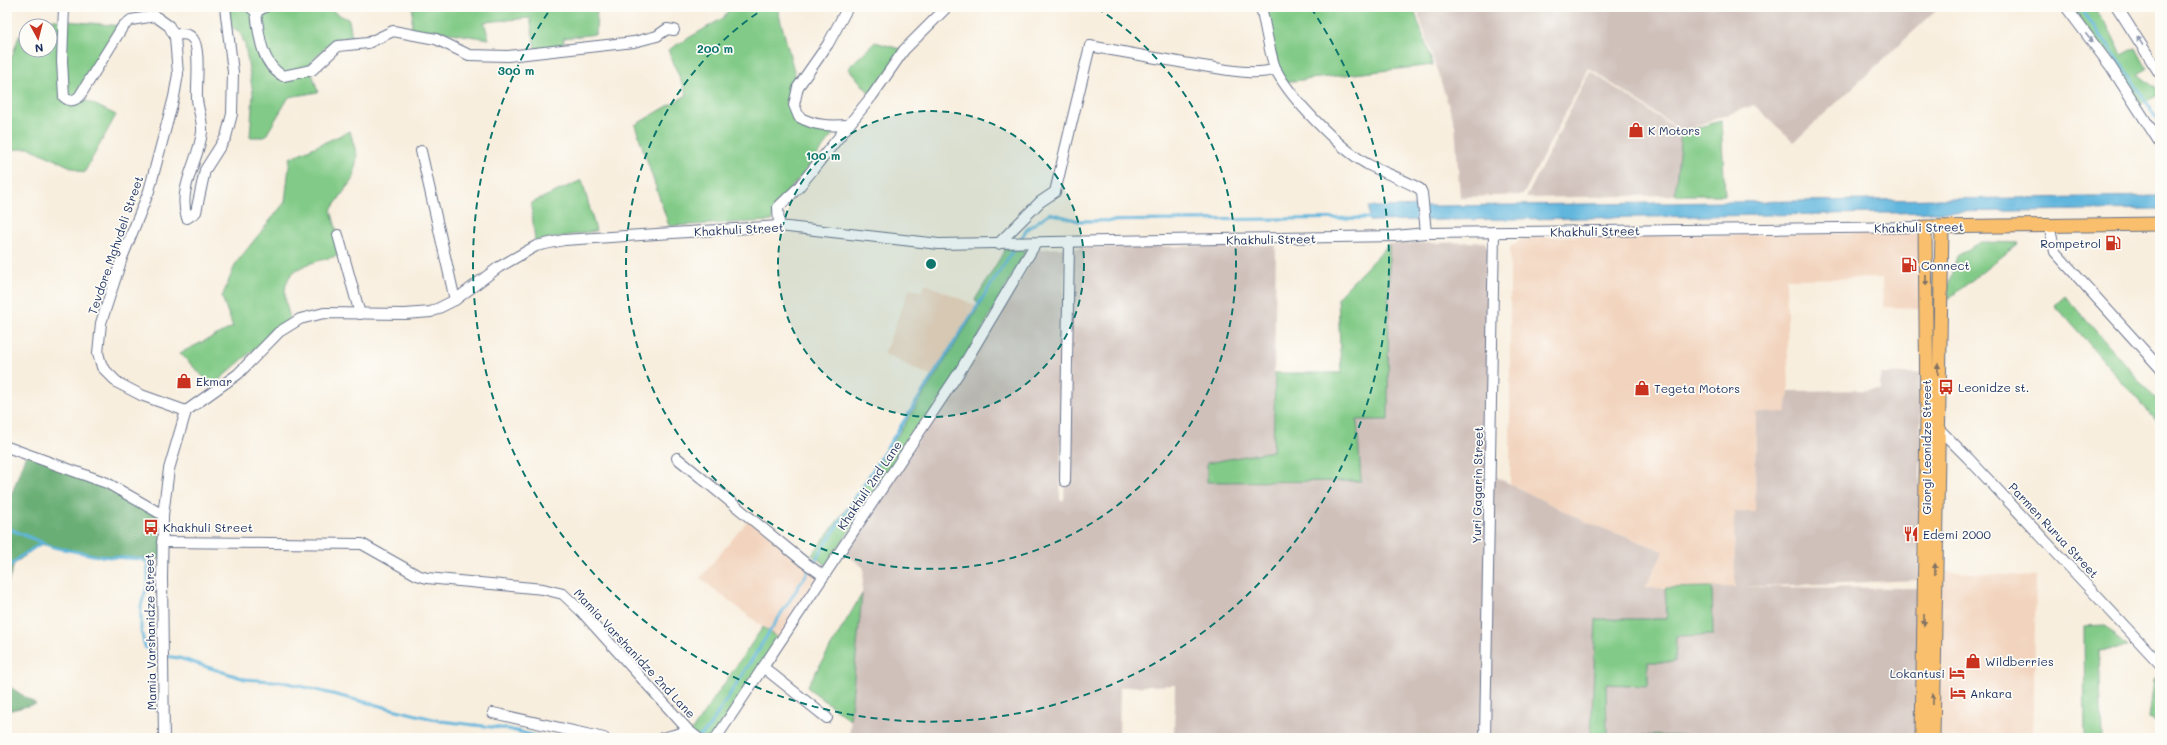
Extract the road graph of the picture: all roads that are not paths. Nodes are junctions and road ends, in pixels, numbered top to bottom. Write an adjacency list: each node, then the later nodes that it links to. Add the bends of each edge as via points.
1 (64, 7): 11 (street, via 63,80 64,97 68,100 72,101 79,97 123,26 130,20 155,16 169,26)
2 (225, 7): 11 (street, via 233,72 232,114 226,137 205,170 196,212 187,218 183,207 186,188 202,132 197,99 196,50 193,40 187,34)
3 (265, 7): 9 (street)
4 (848, 7): 14 (street, via 828,44 798,87 794,105 799,117 812,124)
5 (947, 7): 14 (street, via 904,50 872,96)
6 (1261, 7): 12 (street)
7 (2066, 7): 15 (street, one-way to 15, via 2111,67)
8 (2117, 7): 13 (street, one-way to 8)
9 (253, 10): 10 (street, via 268,63 283,76 312,70 338,46 368,43 393,31 436,39 469,55 508,56 634,42 657,36 668,29)
10 (674, 30)
11 (175, 37): 31 (street, Tevdore Mghvdeli Street, via 178,74 174,97 149,190 122,258 101,323 98,353 102,367 118,384)
12 (1276, 69): 23 (street, via 1317,122 1343,146 1366,163 1420,189); 26 (street, via 1267,72 1238,71 1090,46 1055,192 1040,202)
13 (2160, 74)
14 (847, 125): 19 (street, via 798,188 778,206)
15 (2160, 143)
16 (421, 151): 28 (street)
17 (2160, 224): 18 (main road, Khakhuli Street)
18 (2049, 225): 21 (main road, Khakhuli Street); 30 (street, via 2055,252)
19 (779, 226): 26 (street, Khakhuli Street, via 939,244); 28 (street, Khakhuli Street, via 564,240 536,246 499,267)
20 (1925, 227): 21 (main road, Khakhuli Street); 22 (street, Khakhuli Street); 32 (main road, Giorgi Leonidze Street, one-way to 32)
21 (1942, 227): 33 (main road, Giorgi Leonidze Street, one-way to 21)
22 (1494, 232): 23 (street, Khakhuli Street); 49 (street, Yuri Gagarin Street)
23 (1426, 233): 25 (street, Khakhuli Street, via 1395,236)
24 (338, 235): 29 (street)
25 (1069, 242): 27 (street, Khakhuli Street); 36 (street)
26 (1003, 243): 27 (street, Khakhuli Street)
27 (1033, 243): 39 (street, Khakhuli 2nd Lane, via 960,371)
28 (455, 300): 29 (street, via 431,312)
29 (360, 314): 31 (street, via 324,313 300,318 279,332 238,374)
30 (2160, 368)
31 (186, 411): 37 (street, Mamia Varshanidze Street, via 168,469)
32 (1927, 416): 33 (street, Parmen Rurua Street); 50 (main road, Giorgi Leonidze Street, one-way to 50)
33 (1937, 428): 40 (street, Parmen Rurua Street, via 1974,463); 51 (main road, Giorgi Leonidze Street, one-way to 33)
34 (7, 447): 37 (street, via 107,483)
35 (677, 458): 39 (street)
36 (1065, 481)
37 (163, 515): 38 (street, Mamia Varshanidze Street)
38 (162, 542): 44 (street, Mamia Varshanidze 2nd Lane, via 362,544 427,578 543,589 563,594); 45 (street, Mamia Varshanidze Street)
39 (824, 576): 41 (street, Khakhuli 2nd Lane)
40 (2160, 664)
41 (763, 667): 43 (street); 48 (street, Khakhuli 2nd Lane)
42 (493, 712): 46 (street)
43 (827, 718)
44 (693, 734): 47 (street)
45 (164, 738)
46 (604, 738)
47 (662, 738)
48 (716, 738)
49 (1485, 738)
50 (1922, 738)
51 (1933, 738)

